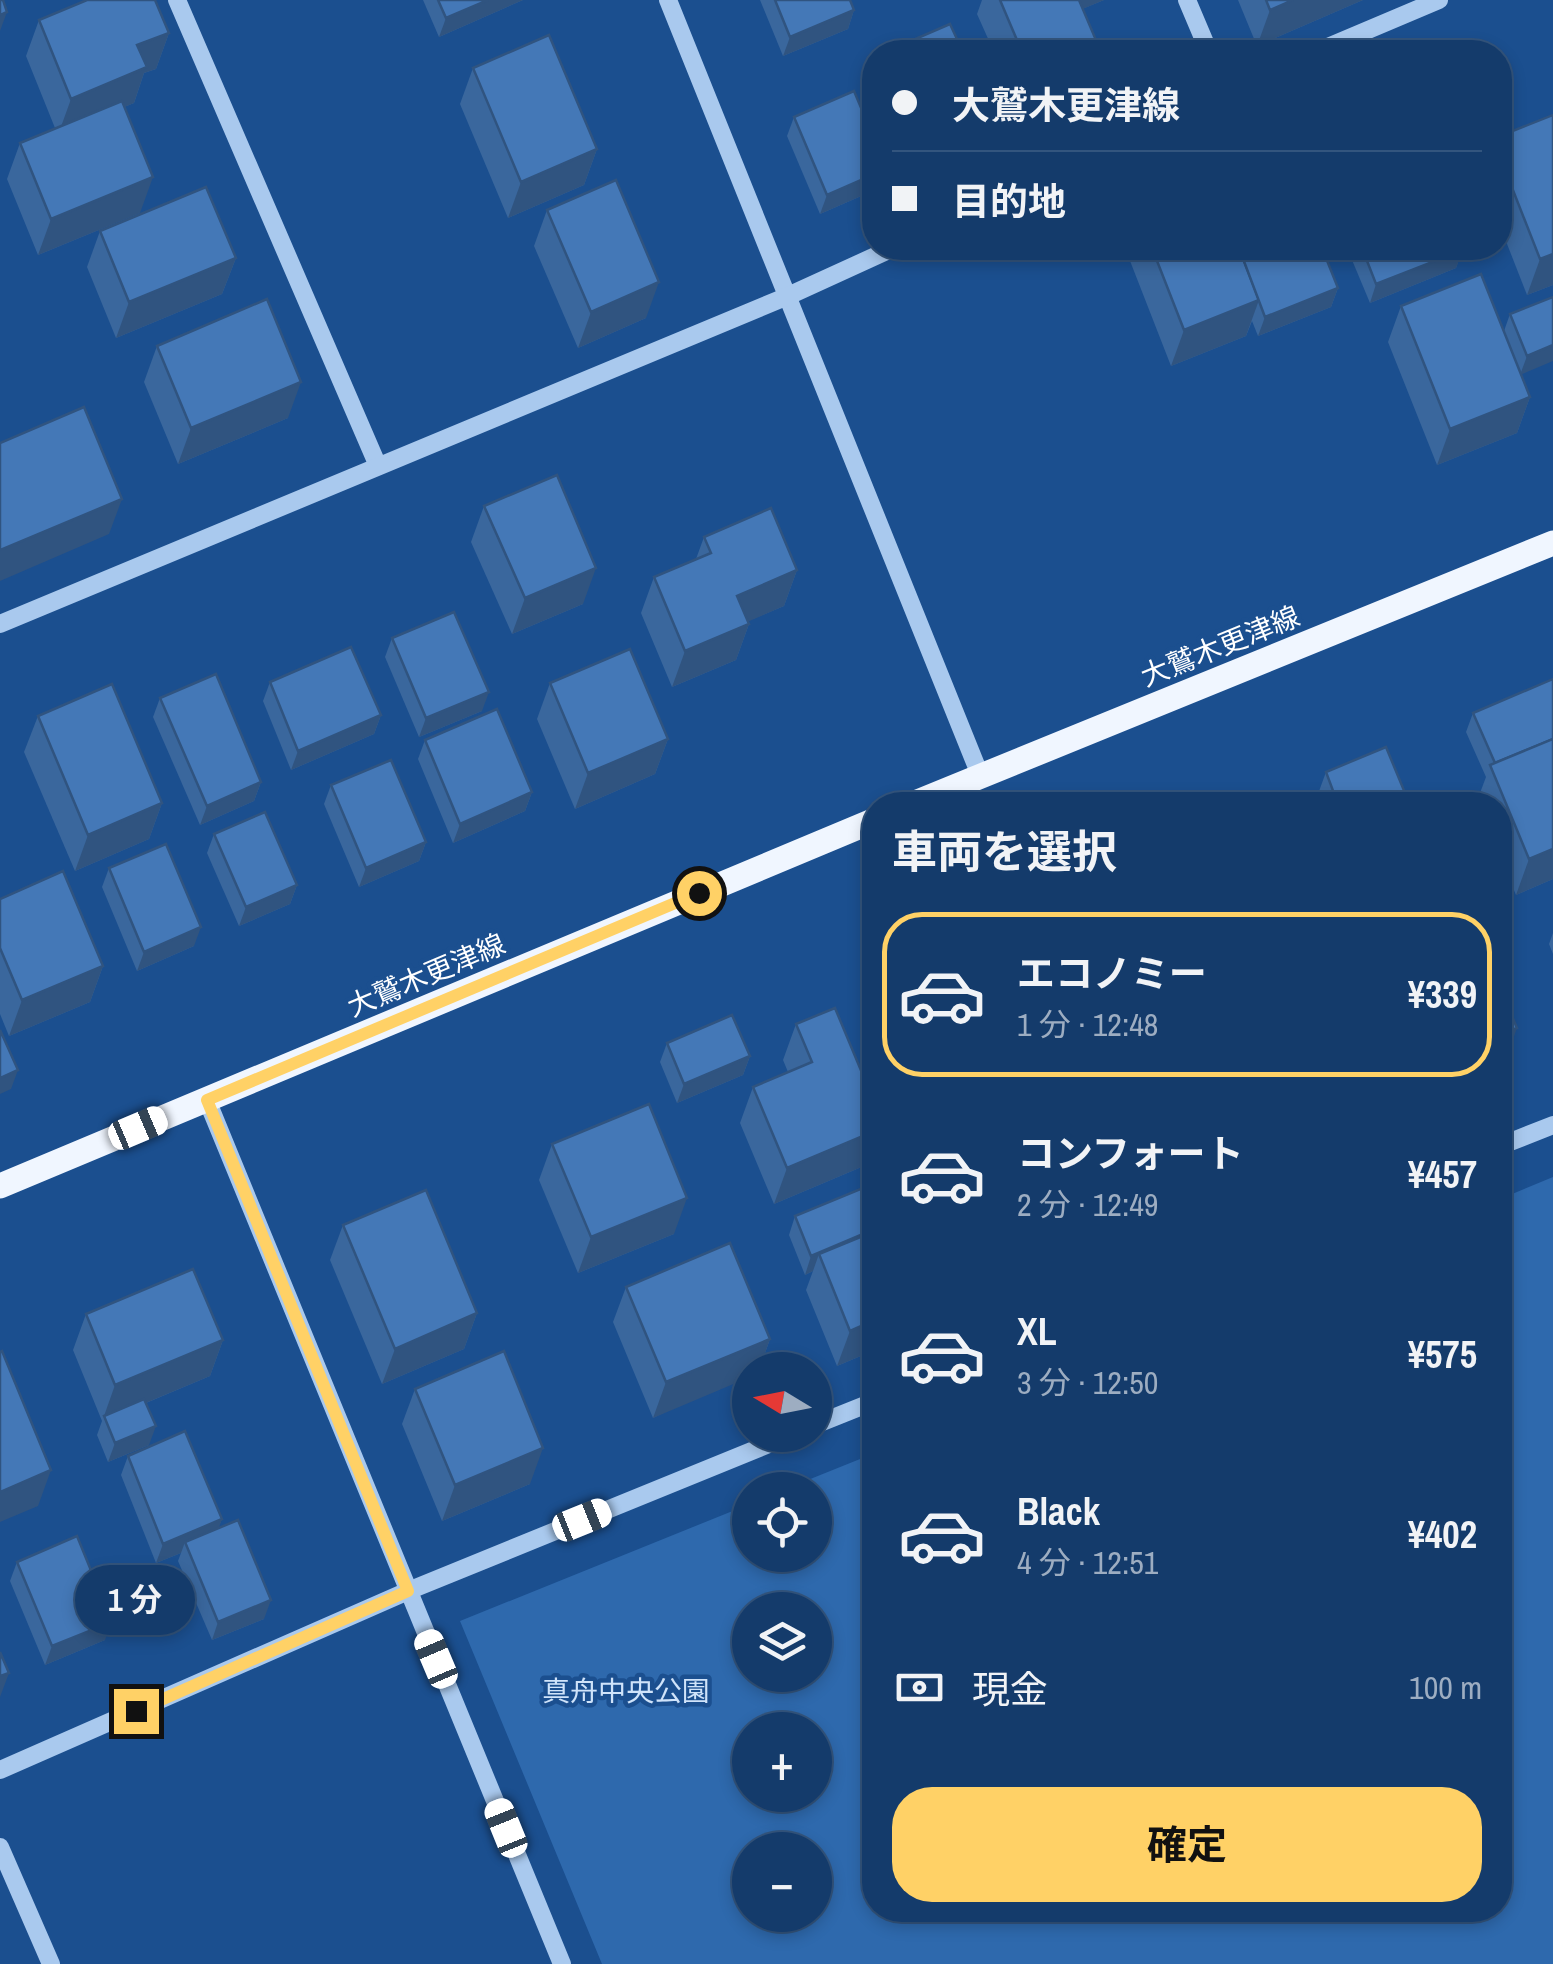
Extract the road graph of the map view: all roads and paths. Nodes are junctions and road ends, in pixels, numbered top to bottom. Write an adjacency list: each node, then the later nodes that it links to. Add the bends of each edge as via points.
1 (177, 0): 9 (street)
2 (668, 0): 8 (street)
3 (1187, 0): 5 (street)
4 (1439, 0): 6 (street)
5 (1203, 40)
6 (1344, 40)
7 (867, 260): 8 (street)
8 (788, 296): 9 (street); 12 (street)
9 (378, 466): 11 (street)
10 (1553, 544): 12 (main road, 大鷲木更津線)
11 (0, 624)
12 (980, 776): 13 (main road, 大鷲木更津線)
13 (941, 792)
14 (862, 825): 15 (main road, 大鷲木更津線)
15 (207, 1100): 18 (main road, 大鷲木更津線); 22 (street)
16 (1553, 1124): 17 (street)
17 (1512, 1141)
18 (0, 1186)
19 (862, 1406): 20 (street)
20 (832, 1418)
21 (749, 1452): 22 (street)
22 (408, 1591): 23 (street); 26 (street)
23 (0, 1770)
24 (0, 1847): 25 (street)
25 (51, 1964)
26 (562, 1964)

